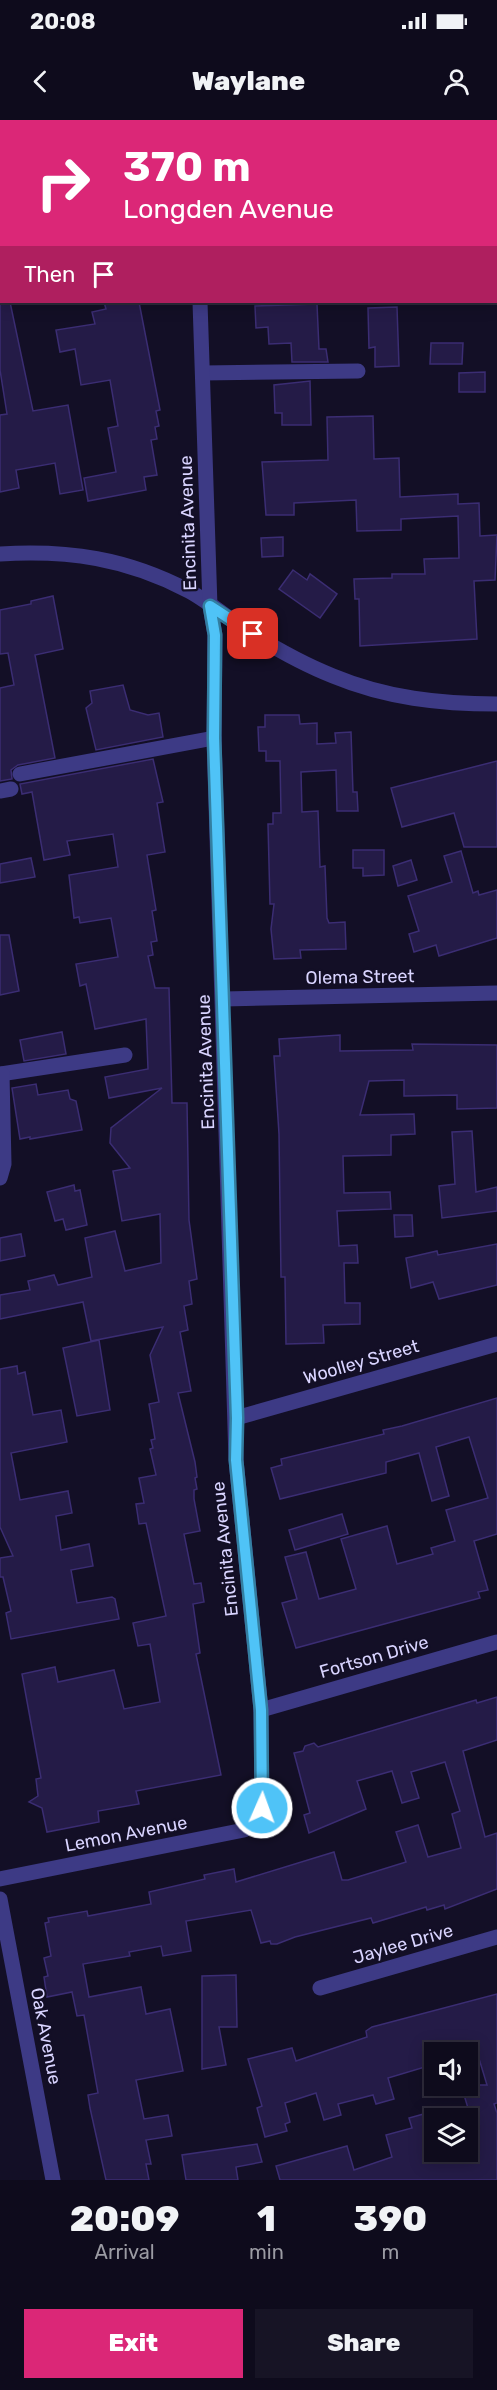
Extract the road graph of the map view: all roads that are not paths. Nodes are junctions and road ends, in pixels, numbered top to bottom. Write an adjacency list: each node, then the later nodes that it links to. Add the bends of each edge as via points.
1 (200, 303): 3 (street, Encinita Avenue)
2 (358, 371): 3 (street)
3 (203, 373): 5 (street, Encinita Avenue)
4 (0, 554): 5 (street, via 47,551 99,558 174,584)
5 (210, 606): 6 (street, via 295,659 373,691 416,700); 7 (street, Encinita Avenue, via 215,635)
6 (497, 704)
7 (214, 738): 8 (street); 10 (street, Encinita Avenue)
8 (20, 774)
9 (497, 993): 10 (street, Olema Street)
10 (224, 999): 15 (street, Encinita Avenue)
11 (124, 1055): 12 (street)
12 (1, 1074): 13 (street, via 4,1164)
13 (0, 1178)
14 (497, 1344): 15 (street, Woolley Street)
15 (237, 1418): 17 (street, Encinita Avenue, via 236,1460)
16 (497, 1642): 17 (street, Fortson Drive)
17 (261, 1710): 18 (street, Encinita Avenue, via 264,1792)
18 (256, 1819): 19 (street, Lemon Avenue, via 244,1830 227,1834)
19 (0, 1879)
20 (0, 1899): 23 (street, Oak Avenue)
21 (497, 1937): 22 (street, Jaylee Drive)
22 (320, 1988)
23 (53, 2180)

